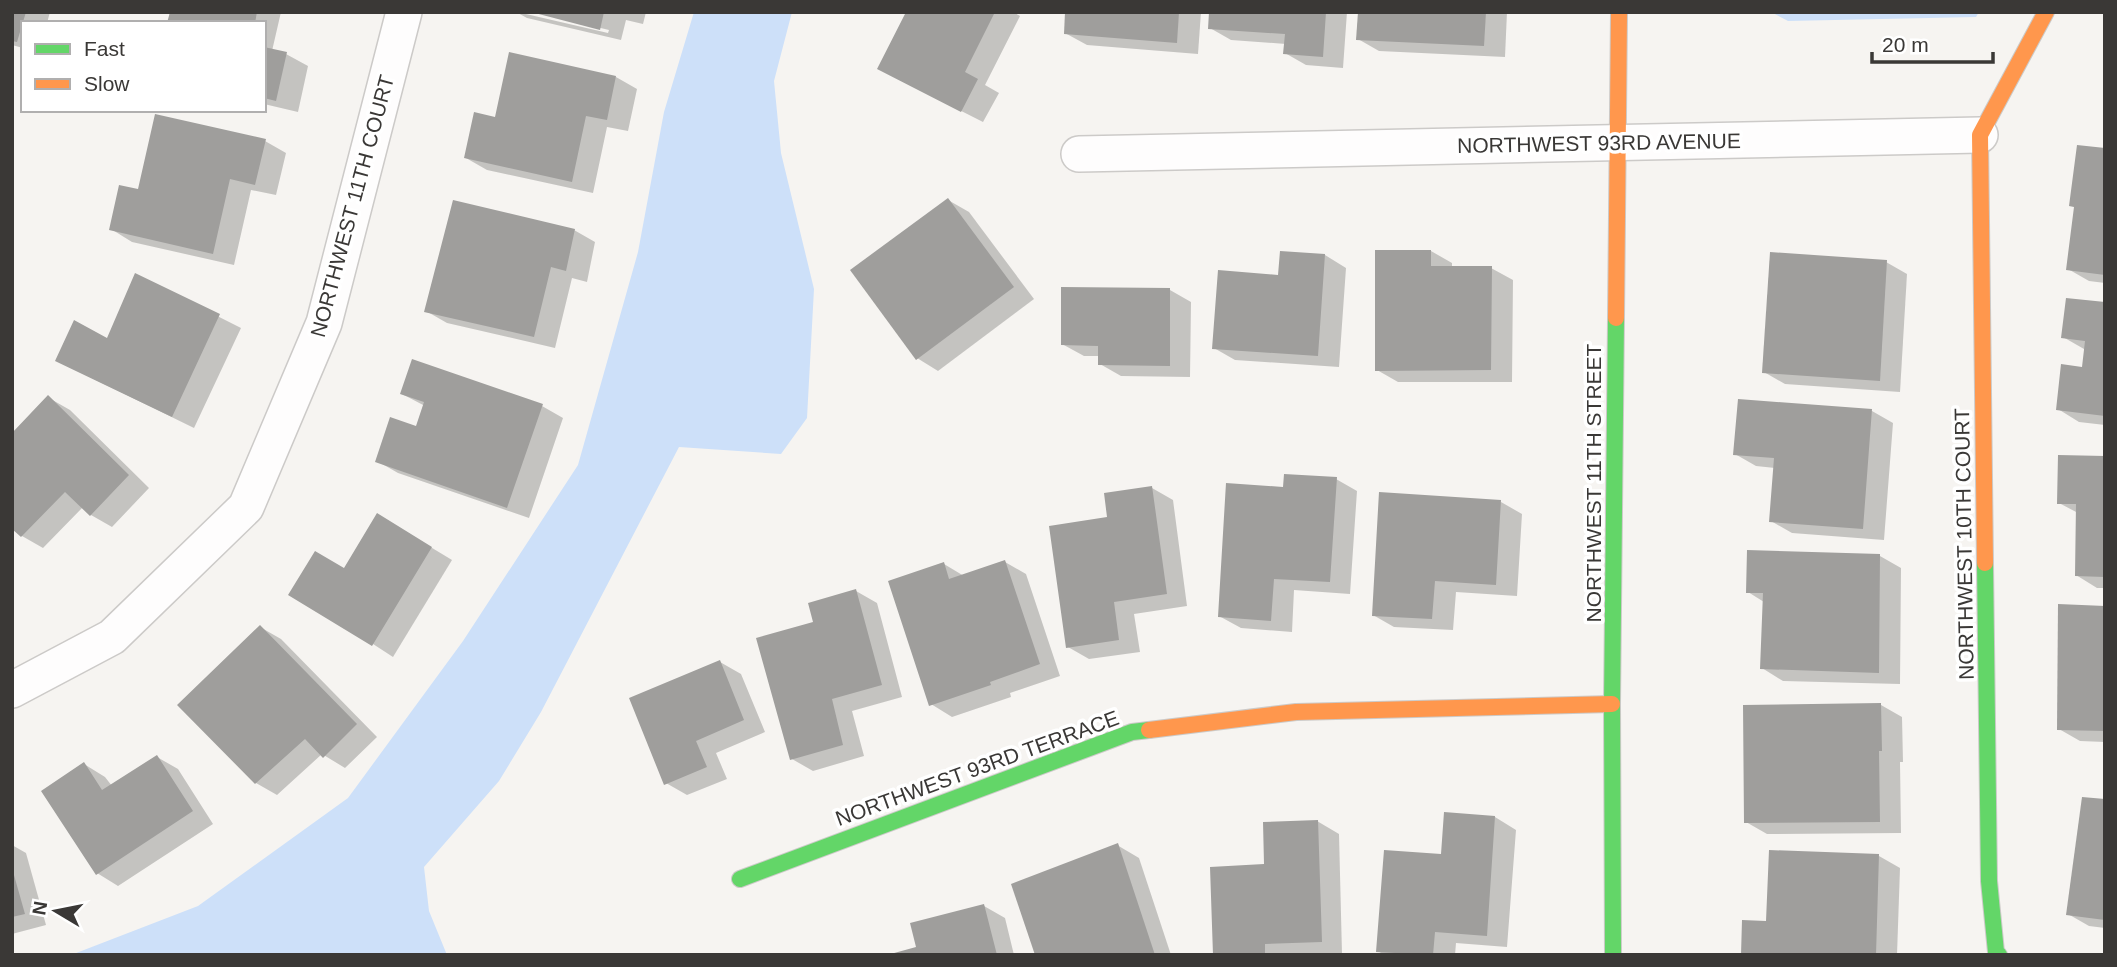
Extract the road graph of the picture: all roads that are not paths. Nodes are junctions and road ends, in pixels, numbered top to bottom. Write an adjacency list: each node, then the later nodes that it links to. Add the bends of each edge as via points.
1 (404, 12): 7 (street, NORTHWEST 11TH COURT, via 324,323 246,507 111,637)
2 (1619, 12): 5 (street, NORTHWEST 11TH STREET)
3 (2046, 12): 4 (street)
4 (1980, 135): 5 (street, NORTHWEST 93RD AVENUE); 10 (street, NORTHWEST 10TH COURT, via 1989,881)
5 (1617, 142): 6 (street, NORTHWEST 93RD AVENUE); 8 (street, NORTHWEST 11TH STREET)
6 (1079, 154)
7 (12, 691)
8 (1612, 704): 9 (street, NORTHWEST 93RD TERRACE, via 1296,712 1132,732); 11 (street, NORTHWEST 11TH STREET)
9 (740, 879)
10 (1997, 953)
11 (1613, 955)

